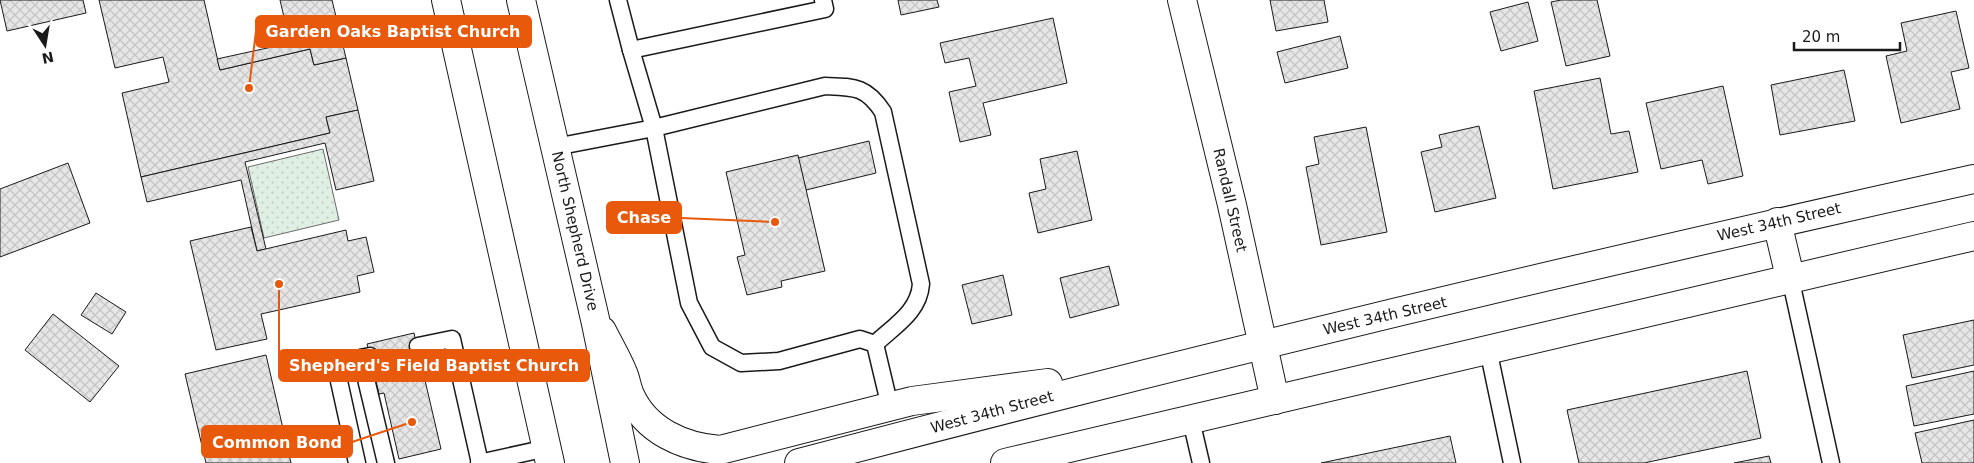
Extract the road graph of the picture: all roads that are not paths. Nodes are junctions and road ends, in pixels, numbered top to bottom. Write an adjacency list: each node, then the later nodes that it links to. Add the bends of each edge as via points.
1 (446, 0): 22 (main road)
2 (521, 0): 8 (main road, North Shepherd Drive)
3 (618, 0): 6 (lane)
4 (823, 0): 6 (lane, via 825,9)
5 (1182, 0): 15 (main road, Randall Street)
6 (631, 50): 7 (lane)
7 (654, 128): 8 (lane); 14 (lane, via 689,303 712,347 741,363 779,361 860,339); 14 (lane, via 826,86 866,91 883,112 921,284 920,297 913,310)
8 (555, 147): 13 (main road, North Shepherd Drive)
9 (1974, 179): 10 (main road, West 34th Street)
10 (1777, 222): 12 (main road); 15 (main road, West 34th Street)
11 (1974, 236): 12 (main road)
12 (1790, 277): 17 (main road); 31 (lane)
13 (595, 319): 20 (main road, via 641,414 657,429 698,448 720,450); 26 (main road, North Shepherd Drive)
14 (875, 344): 20 (lane)
15 (1263, 345): 18 (main road, West 34th Street); 19 (main road, Randall Street)
16 (418, 346): 25 (lane, via 452,338)
17 (1488, 349): 19 (main road); 30 (lane)
18 (1090, 386): 20 (main road, via 1041,383); 27 (main road, West 34th Street)
19 (1276, 400): 21 (main road)
20 (890, 407)
21 (1191, 420): 28 (main road); 29 (lane)
22 (549, 455): 25 (lane)
23 (357, 463): 24 (lane, via 335,363 366,357)
24 (386, 463)
25 (479, 463)
26 (625, 463)
27 (799, 463)
28 (1005, 463)
29 (1200, 463)
30 (1512, 463)
31 (1831, 463)

